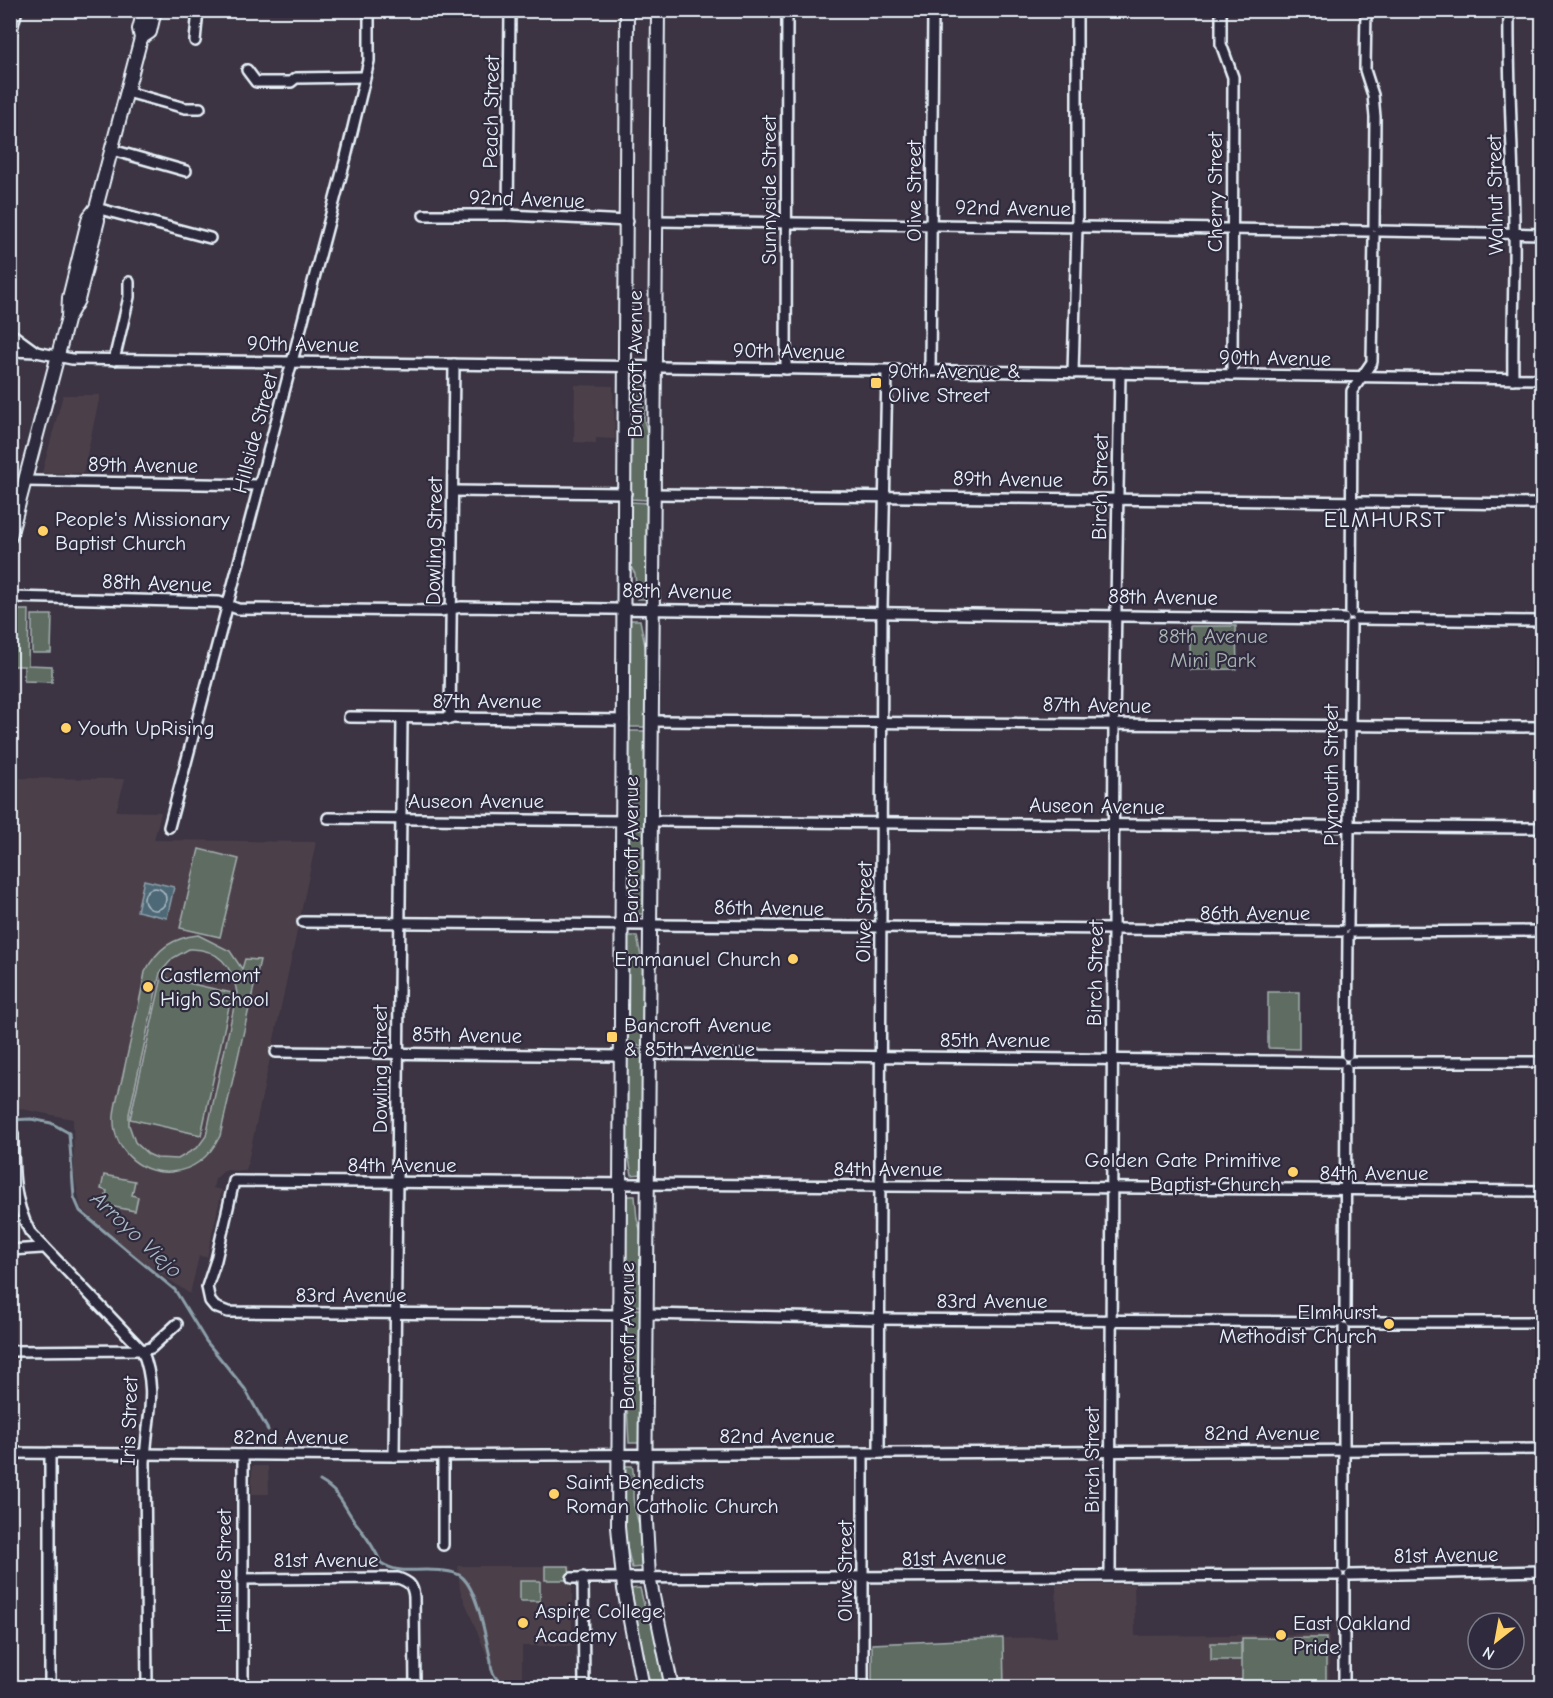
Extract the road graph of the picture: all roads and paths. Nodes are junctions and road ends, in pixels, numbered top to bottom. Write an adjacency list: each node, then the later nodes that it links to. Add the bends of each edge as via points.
1 (17, 10): 15 (street)
2 (144, 10): 16 (main road)
3 (155, 10): 16 (main road, via 150,32)
4 (198, 10): 17 (street)
5 (369, 10): 19 (street, Hillside Street, via 369,61)
6 (510, 10): 26 (street, Peach Street)
7 (627, 10): 27 (main road, Bancroft Avenue)
8 (658, 10): 28 (main road, Bancroft Avenue)
9 (787, 10): 29 (street, Sunnyside Street)
10 (933, 10): 30 (street, Olive Street)
11 (1077, 10): 31 (street)
12 (1221, 10): 32 (street, Cherry Street, via 1221,44 1233,77)
13 (1366, 10): 33 (street, Plymouth Street, via 1365,70 1375,117)
14 (1509, 10): 34 (street, Walnut Street)
15 (10, 36)
16 (141, 38): 20 (main road)
17 (195, 41)
18 (247, 70): 19 (street, via 256,82)
19 (363, 77): 44 (street, Hillside Street)
20 (127, 92): 21 (street, via 185,108); 22 (main road)
21 (200, 108)
22 (112, 150): 23 (street); 24 (main road)
23 (186, 171)
24 (96, 208): 36 (street); 42 (main road, via 89,217)
25 (424, 215): 26 (street, 92nd Avenue)
26 (508, 215): 27 (street, 92nd Avenue)
27 (628, 221): 46 (main road, Bancroft Avenue)
28 (656, 221): 29 (street, 92nd Avenue); 47 (main road, Bancroft Avenue)
29 (788, 223): 30 (street, 92nd Avenue); 48 (street, Sunnyside Street)
30 (931, 225): 31 (street, 92nd Avenue); 50 (street, Olive Street)
31 (1077, 227): 32 (street, 92nd Avenue); 51 (street)
32 (1234, 229): 33 (street, 92nd Avenue); 53 (street, Cherry Street)
33 (1374, 231): 34 (street, 92nd Avenue); 54 (street, Plymouth Street, via 1372,362)
34 (1514, 233): 35 (street, 92nd Avenue); 55 (street, Walnut Street)
35 (1542, 234)
36 (210, 238)
37 (129, 282): 43 (street)
38 (11, 333): 39 (street, 90th Avenue); 41 (street, 90th Avenue)
39 (10, 344)
40 (10, 351): 41 (street, 90th Avenue)
41 (36, 352): 42 (street, 90th Avenue)
42 (57, 358): 43 (street, 90th Avenue); 57 (main road)
43 (114, 360): 44 (street, 90th Avenue)
44 (292, 363): 45 (street, 90th Avenue); 58 (street, Hillside Street)
45 (454, 364): 46 (street, 90th Avenue); 59 (street, Dowling Street)
46 (627, 367): 47 (street, 90th Avenue); 60 (main road, Bancroft Avenue)
47 (655, 367): 48 (street, 90th Avenue); 61 (main road, Bancroft Avenue)
48 (786, 369): 49 (street, 90th Avenue)
49 (887, 370): 50 (street, 90th Avenue); 62 (street, Olive Street)
50 (930, 371): 51 (street, 90th Avenue)
51 (1073, 373): 52 (street, 90th Avenue)
52 (1120, 374): 53 (street, 90th Avenue); 63 (street, Birch Street)
53 (1232, 375): 54 (street, 90th Avenue)
54 (1362, 377): 55 (street, 90th Avenue); 64 (street, Plymouth Street, via 1352,391)
55 (1513, 379): 56 (street, 90th Avenue)
56 (1542, 379)
57 (25, 481): 58 (street, 89th Avenue); 66 (main road)
58 (259, 485): 68 (street, Hillside Street)
59 (453, 491): 60 (street); 69 (street, Dowling Street)
60 (626, 493): 70 (main road, Bancroft Avenue)
61 (654, 494): 62 (street, 89th Avenue); 71 (main road, Bancroft Avenue)
62 (885, 495): 63 (street, 89th Avenue); 72 (street, Olive Street)
63 (1117, 499): 64 (street, 89th Avenue); 73 (street, Birch Street)
64 (1352, 503): 65 (street, 89th Avenue); 74 (street, Plymouth Street)
65 (1542, 504)
66 (10, 537)
67 (10, 597): 68 (street, 88th Avenue)
68 (227, 605): 69 (street, 88th Avenue, via 238,609); 91 (street, Hillside Street)
69 (451, 609): 70 (street, 88th Avenue); 78 (street, Dowling Street)
70 (625, 609): 71 (street, 88th Avenue); 79 (main road, Bancroft Avenue)
71 (652, 609): 72 (street, 88th Avenue); 81 (main road, Bancroft Avenue)
72 (882, 611): 73 (street, 88th Avenue); 80 (street, Olive Street)
73 (1117, 614): 74 (street, 88th Avenue); 82 (street, Birch Street)
74 (1350, 619): 75 (street, 88th Avenue); 83 (street, Plymouth Street)
75 (1542, 621)
76 (349, 717): 77 (street, 87th Avenue)
77 (402, 719): 78 (street, 87th Avenue); 86 (street, Dowling Street)
78 (450, 719): 79 (street, 87th Avenue)
79 (624, 720): 87 (main road, Bancroft Avenue)
80 (883, 720): 81 (street, 87th Avenue); 82 (street, 87th Avenue); 89 (street, Olive Street)
81 (652, 721): 88 (main road, Bancroft Avenue)
82 (1114, 723): 83 (street, 87th Avenue); 90 (street, Birch Street)
83 (1349, 727): 84 (street, 87th Avenue); 92 (street, Plymouth Street)
84 (1542, 727)
85 (328, 818): 86 (street, Auseon Avenue)
86 (400, 819): 87 (street, Auseon Avenue); 95 (street, Dowling Street)
87 (623, 820): 96 (main road, Bancroft Avenue)
88 (651, 821): 89 (street, Auseon Avenue); 97 (main road, Bancroft Avenue)
89 (883, 821): 90 (street, Auseon Avenue); 98 (street, Olive Street)
90 (1114, 825): 92 (street, Auseon Avenue); 99 (street, Birch Street)
91 (168, 826)
92 (1348, 827): 93 (street, Auseon Avenue); 100 (street, Plymouth Street)
93 (1542, 828)
94 (303, 922): 95 (street, 86th Avenue)
95 (399, 923): 96 (street, 86th Avenue); 103 (street, Dowling Street)
96 (622, 924): 97 (street, 86th Avenue); 105 (main road, Bancroft Avenue)
97 (650, 924): 98 (street, 86th Avenue); 104 (main road, Bancroft Avenue)
98 (880, 927): 99 (street, 86th Avenue); 106 (street, Olive Street)
99 (1114, 930): 100 (street, 86th Avenue); 107 (street, Birch Street)
100 (1348, 931): 101 (street, 86th Avenue); 108 (street, Plymouth Street)
101 (1542, 931)
102 (276, 1052): 103 (street, 85th Avenue)
103 (397, 1052): 105 (street, 85th Avenue); 112 (street, Dowling Street)
104 (649, 1054): 106 (street, 85th Avenue); 114 (main road, Bancroft Avenue)
105 (621, 1056): 113 (main road, Bancroft Avenue)
106 (882, 1057): 107 (street, 85th Avenue); 115 (street, Olive Street)
107 (1112, 1058): 108 (street, 85th Avenue); 116 (street, Birch Street)
108 (1347, 1062): 109 (street, 85th Avenue); 118 (street, Plymouth Street)
109 (1542, 1062)
110 (14, 1134): 119 (street, Iris Street, via 13,1184 21,1215)
111 (234, 1181): 112 (street, 84th Avenue); 121 (street, 83rd Avenue, via 207,1287 215,1307 228,1312)
112 (397, 1183): 113 (street, 84th Avenue); 121 (street, Dowling Street)
113 (620, 1184): 114 (street, 84th Avenue); 123 (main road, Bancroft Avenue)
114 (648, 1185): 115 (street, 84th Avenue); 122 (main road, Bancroft Avenue)
115 (880, 1186): 116 (street, 84th Avenue); 124 (street, Olive Street)
116 (1110, 1189): 118 (street, 84th Avenue); 125 (street, Birch Street)
117 (1542, 1191): 118 (street, 84th Avenue)
118 (1346, 1192): 126 (street, Plymouth Street)
119 (42, 1248): 120 (street); 129 (street, Iris Street)
120 (10, 1250)
121 (396, 1314): 123 (street, 83rd Avenue); 142 (street, Dowling Street)
122 (647, 1314): 124 (street, 83rd Avenue); 139 (main road, Bancroft Avenue)
123 (619, 1315): 138 (main road, Bancroft Avenue)
124 (878, 1319): 125 (street, 83rd Avenue); 136 (street, Olive Street)
125 (1110, 1319): 126 (street, 83rd Avenue); 133 (street, Birch Street)
126 (1345, 1322): 127 (street, 83rd Avenue); 132 (street, Plymouth Street)
127 (1542, 1322)
128 (177, 1324): 129 (street, via 151,1348)
129 (142, 1350): 130 (street); 137 (street, Iris Street, via 152,1380)
130 (10, 1351)
131 (1542, 1449): 132 (street, 82nd Avenue)
132 (1344, 1450): 133 (street, 82nd Avenue); 147 (street, Plymouth Street)
133 (1111, 1452): 136 (street, 82nd Avenue); 146 (street, Birch Street)
134 (10, 1453): 135 (street, 82nd Avenue)
135 (50, 1453): 137 (street, 82nd Avenue); 155 (street)
136 (879, 1453): 140 (street, 82nd Avenue)
137 (146, 1454): 141 (street, 82nd Avenue); 156 (street, Iris Street)
138 (618, 1454): 139 (street, 82nd Avenue); 143 (street, 82nd Avenue); 148 (main road, Bancroft Avenue)
139 (645, 1454): 140 (street, 82nd Avenue); 150 (main road, Bancroft Avenue)
140 (863, 1454): 152 (street, Olive Street)
141 (243, 1455): 142 (street, 82nd Avenue); 153 (street, Hillside Street)
142 (394, 1456): 143 (street, 82nd Avenue)
143 (443, 1456): 144 (street)
144 (443, 1545)
145 (1542, 1571): 147 (street, 81st Avenue)
146 (1110, 1574): 147 (street, 81st Avenue); 152 (street, 81st Avenue)
147 (1344, 1575): 164 (street, Plymouth Street)
148 (622, 1576): 149 (street, 81st Avenue); 150 (street, 81st Avenue); 161 (main road, Bancroft Avenue)
149 (583, 1577): 151 (street, 81st Avenue); 160 (street)
150 (649, 1577): 152 (street, 81st Avenue); 162 (main road, Bancroft Avenue)
151 (572, 1578)
152 (862, 1578): 163 (street, Olive Street)
153 (243, 1579): 154 (street, 81st Avenue, via 398,1578 408,1582 414,1597); 157 (street, Hillside Street)
154 (415, 1687): 158 (street); 159 (street)
155 (50, 1688)
156 (147, 1688)
157 (243, 1688)
158 (379, 1688)
159 (422, 1688)
160 (584, 1688)
161 (643, 1688)
162 (672, 1688)
163 (863, 1688)
164 (1344, 1688)

